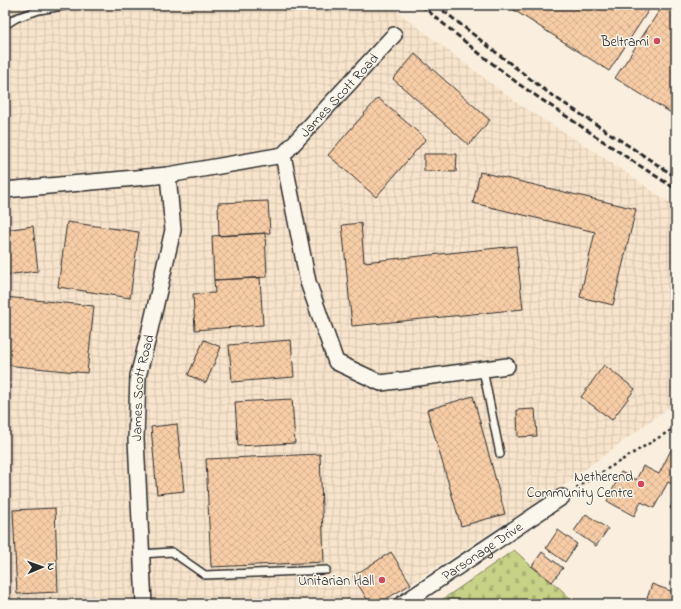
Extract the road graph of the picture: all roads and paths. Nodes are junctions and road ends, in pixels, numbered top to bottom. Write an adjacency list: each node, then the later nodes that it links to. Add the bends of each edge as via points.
1 (69, 5): 2 (lane, via 39,10)
2 (5, 25)
3 (394, 35): 4 (street, James Scott Road)
4 (283, 155): 5 (street); 8 (street, via 308,282 336,362 381,383)
5 (168, 175): 6 (street); 12 (street, James Scott Road, via 173,230 138,376 136,439)
6 (5, 190)
7 (507, 366): 8 (street)
8 (483, 370): 10 (lane)
9 (676, 427): 11 (path)
10 (500, 454)
11 (562, 497): 15 (street, Parsonage Drive)
12 (141, 554): 13 (lane, via 172,552 205,575); 14 (street, James Scott Road)
13 (326, 570)
14 (144, 604)
15 (402, 604)

